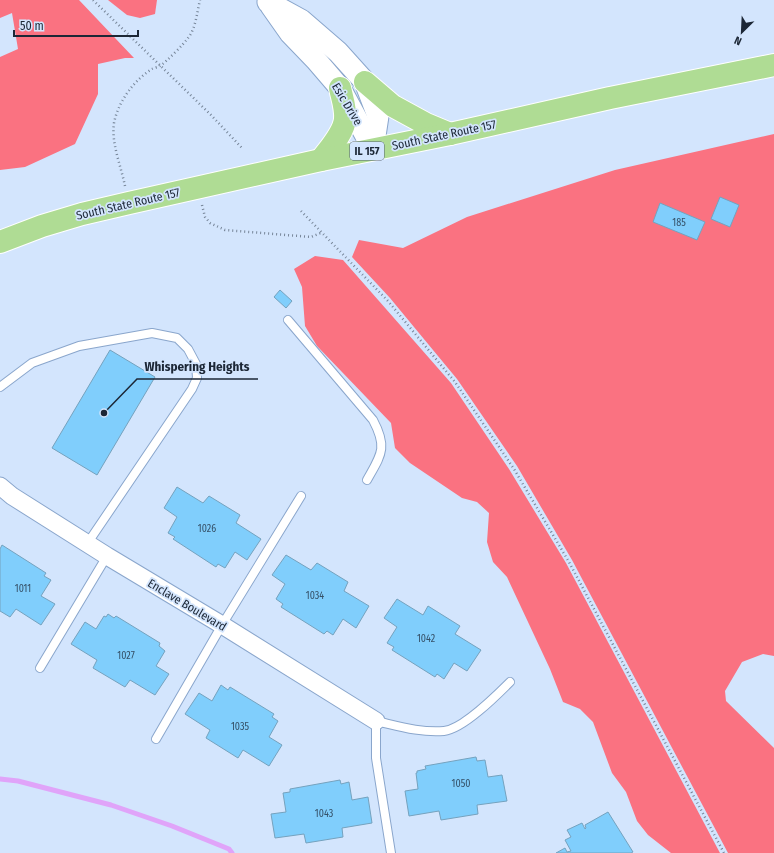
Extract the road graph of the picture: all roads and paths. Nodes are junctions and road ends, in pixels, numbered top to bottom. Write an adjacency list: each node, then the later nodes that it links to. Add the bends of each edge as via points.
1 (93, 0): 4 (path)
2 (200, 0): 4 (path, via 193,30)
3 (267, 1): 6 (street, Esic Drive, via 301,20 338,52); 7 (street, Esic Drive, via 290,33)
4 (161, 65): 9 (path); 13 (path, via 152,69 129,90 117,112 114,124 117,154)
5 (774, 65): 8 (main road, South State Route 157 / IL 157)
6 (365, 82): 8 (main road, via 393,106); 10 (street, Esic Drive, via 378,116)
7 (340, 88): 10 (street, Esic Drive); 11 (main road, via 345,121 337,139)
8 (450, 134): 10 (main road, South State Route 157 / IL 157)
9 (242, 148)
10 (373, 149): 11 (main road, South State Route 157 / IL 157)
11 (321, 160): 12 (main road, South State Route 157 / IL 157)
12 (198, 188): 13 (main road, South State Route 157 / IL 157); 15 (path, via 205,217 210,223 224,230 312,237)
13 (129, 203): 16 (main road, South State Route 157 / IL 157, via 42,226)
14 (301, 211): 15 (path)
15 (323, 232): 30 (path, via 388,301 454,382 514,469 569,562)
16 (0, 242)
17 (288, 320): 19 (lane, via 373,420 380,433 380,457)
18 (0, 387): 22 (lane, via 32,363 79,346 152,332 177,338 188,349 196,364 197,378 192,389)
19 (367, 480)
20 (0, 486): 22 (street, Enclave Boulevard)
21 (301, 496): 24 (lane)
22 (87, 544): 23 (street, Enclave Boulevard)
23 (107, 556): 24 (street, Enclave Boulevard); 25 (lane)
24 (222, 626): 27 (street, Enclave Boulevard); 28 (lane)
25 (40, 668)
26 (510, 682): 27 (lane, via 457,727 445,731 410,729)
27 (376, 721): 29 (lane, via 376,758)
28 (156, 738)
29 (391, 853)
30 (724, 853)

